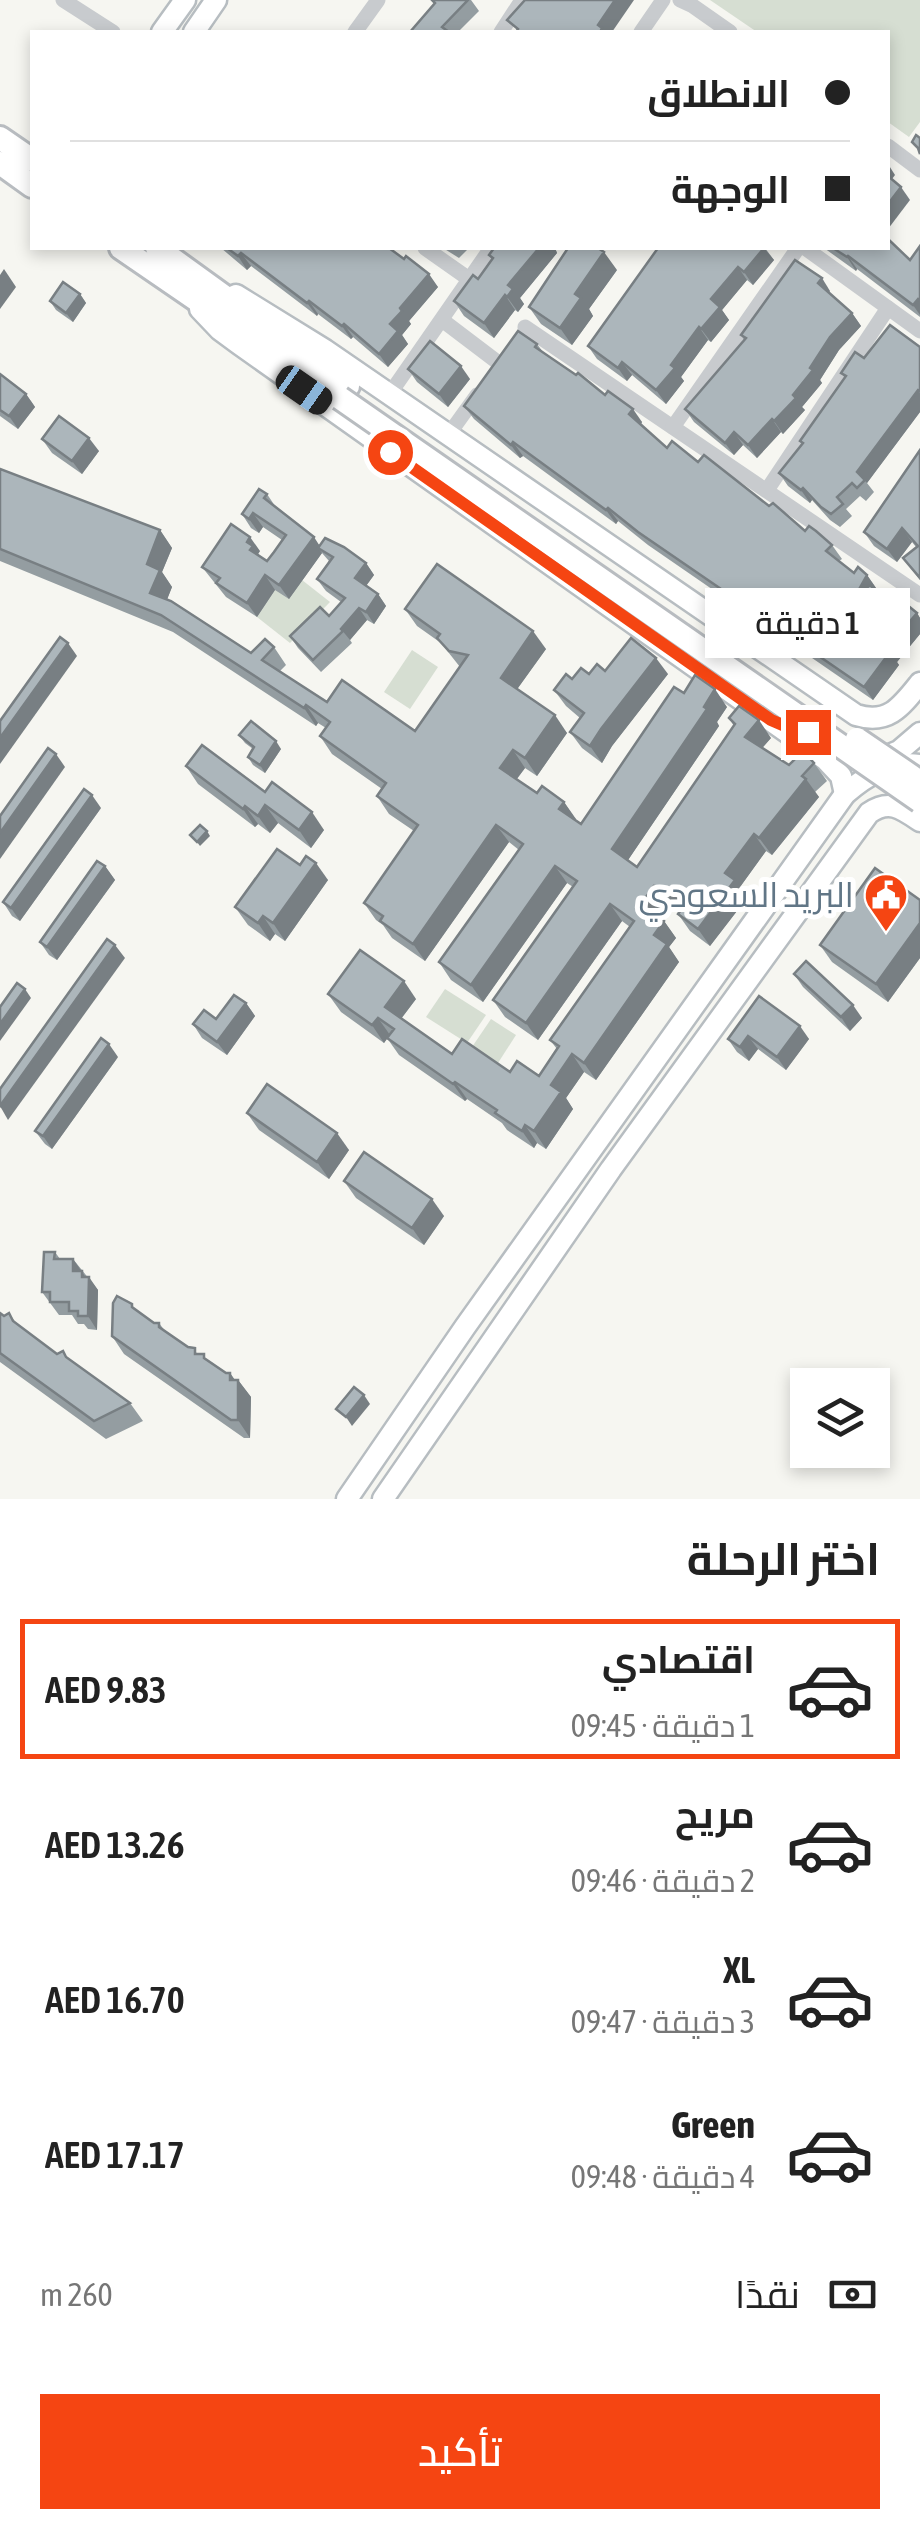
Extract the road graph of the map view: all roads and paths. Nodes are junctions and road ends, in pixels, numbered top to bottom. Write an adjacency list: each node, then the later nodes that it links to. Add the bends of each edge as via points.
1 (63, 0): 8 (street)
2 (185, 0): 9 (street)
3 (216, 0): 10 (street)
4 (378, 0): 11 (street)
5 (522, 0): 12 (street)
6 (664, 0): 13 (street)
7 (684, 1): 14 (street)
8 (110, 30)
9 (163, 30)
10 (195, 30)
11 (356, 30)
12 (501, 30)
13 (642, 30)
14 (725, 30)
15 (0, 138): 17 (main road)
16 (890, 147): 19 (street, via 908,152)
17 (30, 159)
18 (0, 163): 20 (main road)
19 (920, 170)
20 (30, 185)
21 (125, 250): 28 (main road)
22 (159, 250): 28 (main road)
23 (428, 250): 27 (street)
24 (490, 250): 27 (street)
25 (797, 250): 38 (street)
26 (808, 250): 29 (street)
27 (469, 279): 31 (street)
28 (188, 281): 36 (main road); 37 (street, via 251,303); 46 (street, via 220,330 238,344)
29 (888, 308): 32 (street); 40 (street)
30 (536, 311): 33 (street)
31 (442, 320): 33 (street); 37 (street)
32 (920, 332)
33 (512, 345): 35 (street); 39 (street)
34 (590, 350): 35 (street)
35 (580, 364): 38 (street)
36 (344, 392): 50 (main road, bridge); 52 (main road, bridge)
37 (389, 395): 39 (street)
38 (673, 427): 40 (street)
39 (448, 434): 44 (street)
40 (767, 490): 42 (street)
41 (866, 534): 42 (street)
42 (855, 550): 43 (street)
43 (920, 595)
44 (782, 664): 45 (street, via 870,719 892,714); 46 (street, via 823,712 808,732)
45 (920, 683)
46 (771, 720): 48 (street)
47 (920, 738): 48 (street, via 880,760 855,765)
48 (825, 759): 51 (street, via 841,776)
49 (920, 766): 51 (street, via 890,766)
50 (920, 782)
51 (845, 794): 54 (street)
52 (920, 801)
53 (920, 821): 55 (street, via 889,804 869,813)
54 (347, 1499)
55 (383, 1499)

